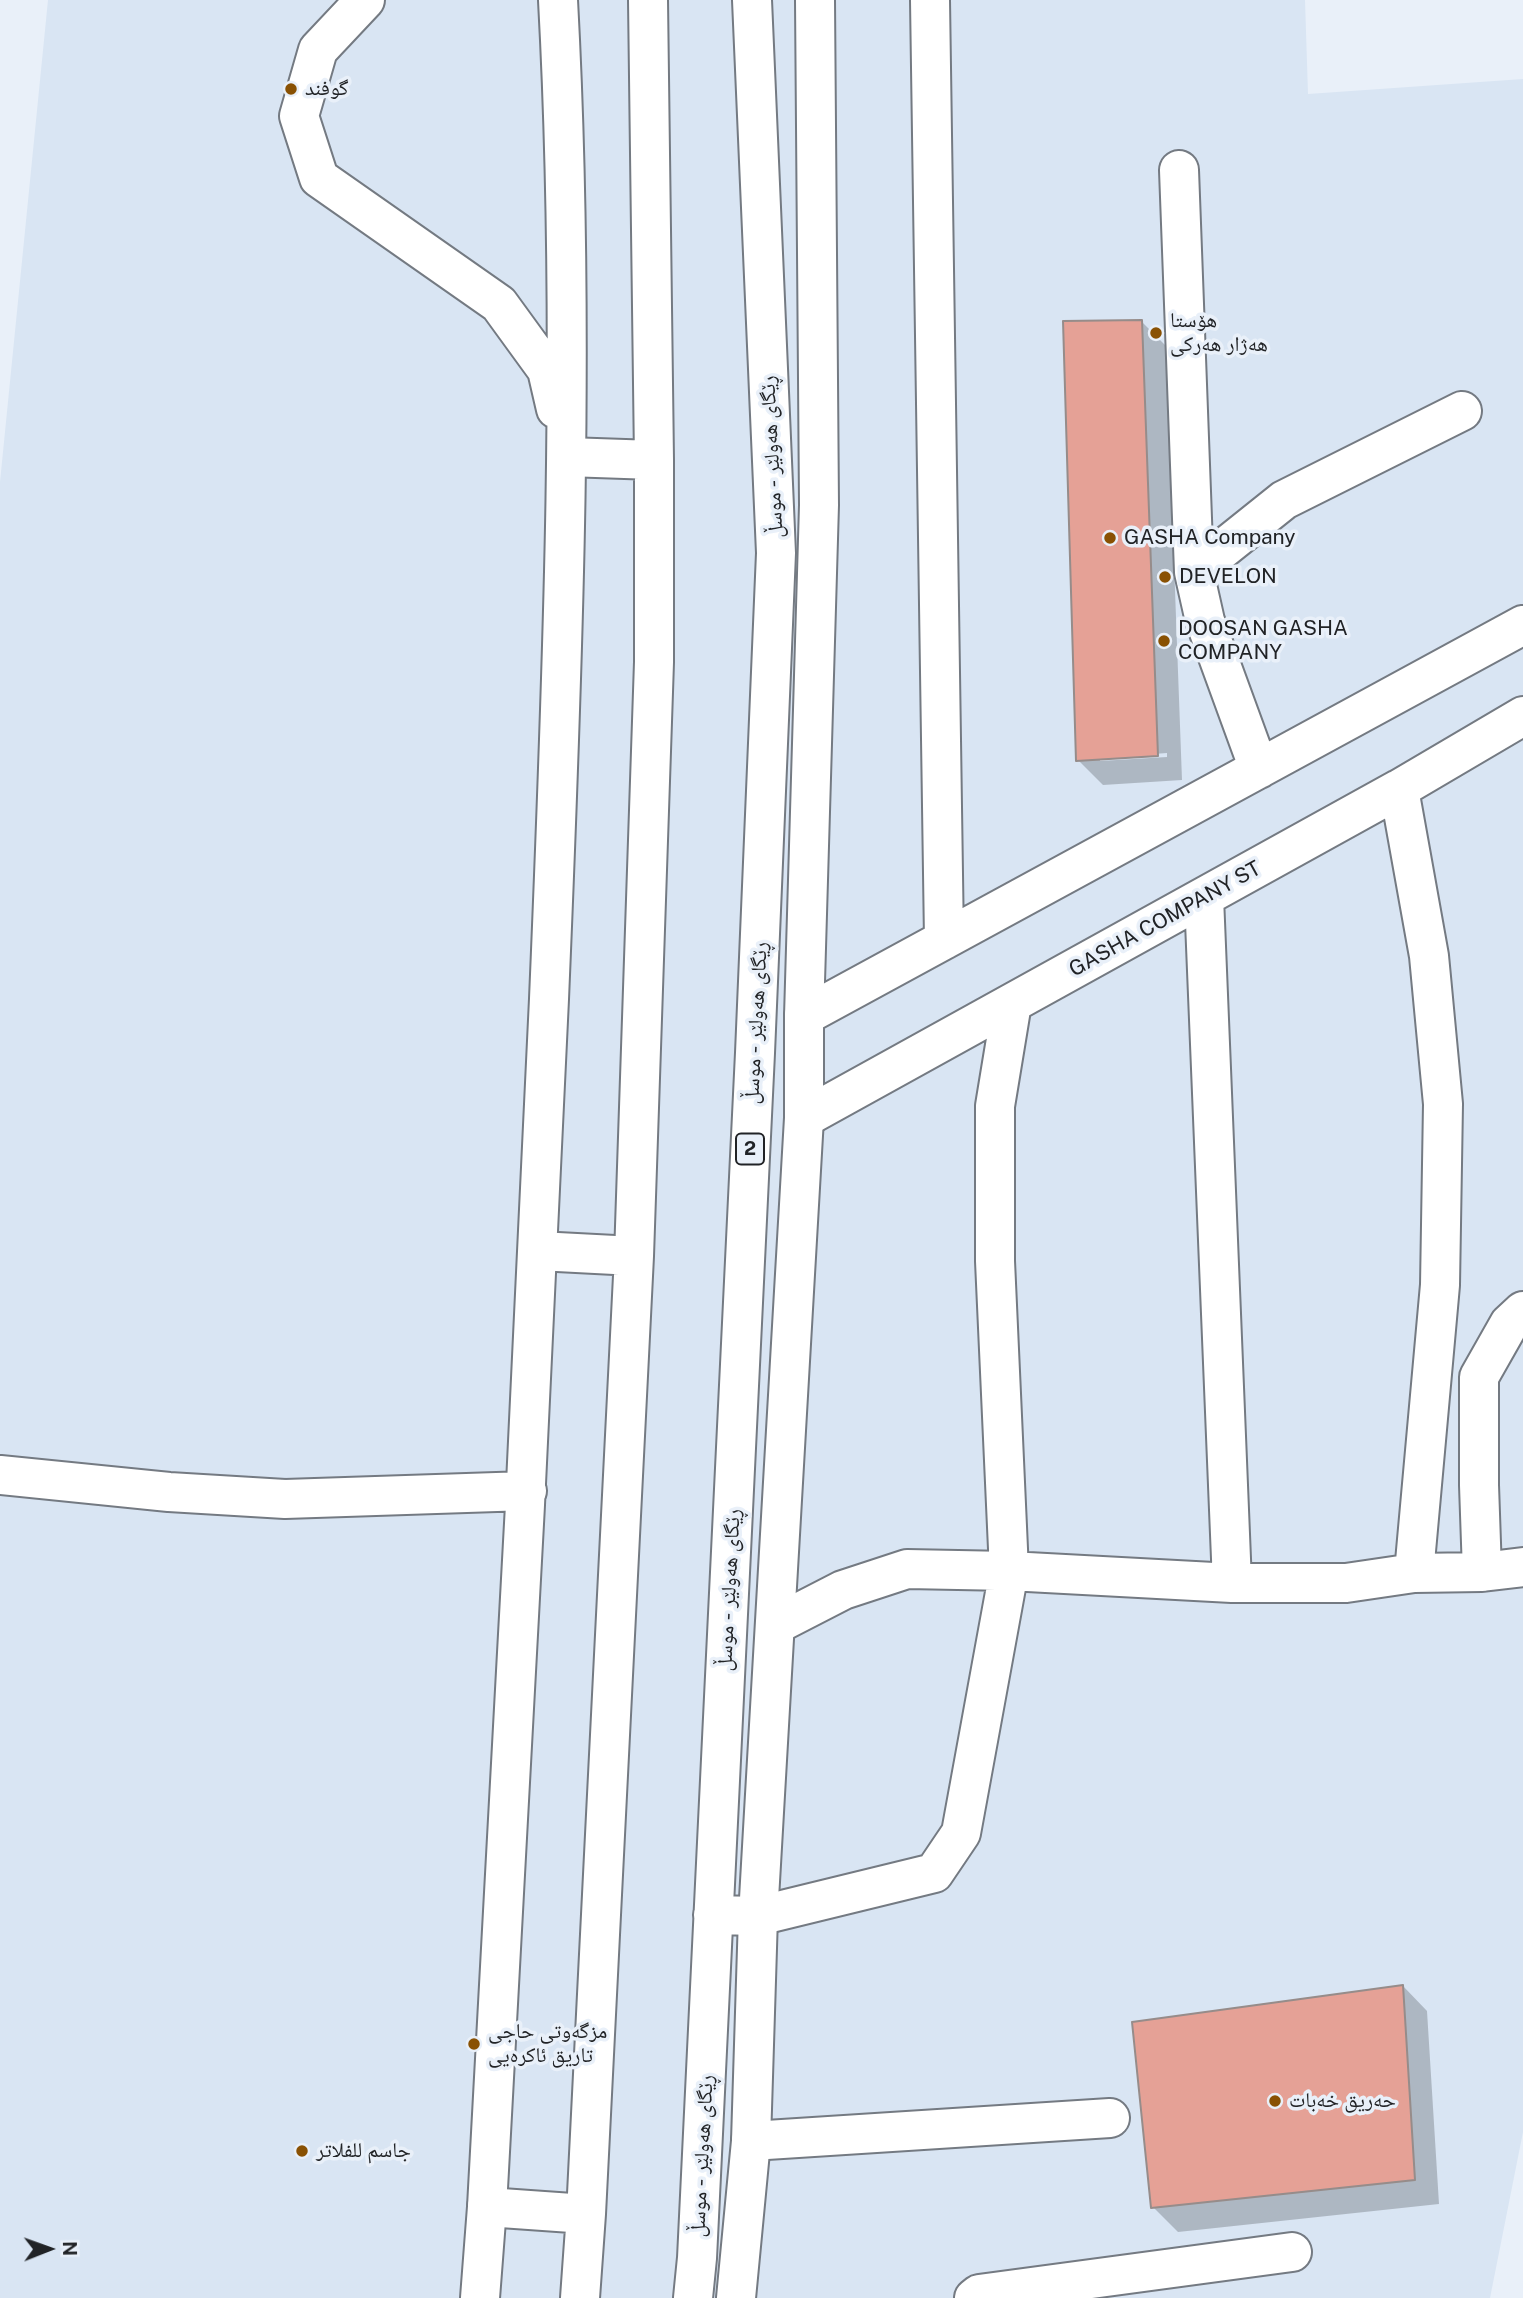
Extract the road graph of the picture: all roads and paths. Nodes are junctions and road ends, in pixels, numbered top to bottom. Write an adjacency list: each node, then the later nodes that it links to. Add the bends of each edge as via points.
1 (365, 0): 9 (main road, via 318,50 299,116 319,178 499,304 547,370)
2 (558, 0): 9 (main road, via 564,113)
3 (648, 0): 10 (main road)
4 (752, 0): 32 (main road, ڕێگای هەولێر - موسڵ / 2, via 776,553)
5 (815, 0): 19 (main road, via 819,505)
6 (930, 0): 17 (main road)
7 (1179, 170): 11 (main road)
8 (1462, 411): 11 (main road, via 1284,500)
9 (566, 457): 10 (main road); 21 (main road, via 558,796)
10 (654, 460): 22 (main road, via 654,662)
11 (1194, 572): 14 (main road, via 1205,621)
12 (1523, 625): 14 (main road)
13 (1523, 716): 15 (main road, GASHA COMPANY ST)
14 (1259, 769): 17 (main road)
15 (1399, 789): 16 (main road, GASHA COMPANY ST); 29 (main road, via 1429,956 1443,1104 1440,1285)
16 (1204, 897): 18 (main road, GASHA COMPANY ST); 30 (main road)
17 (944, 940): 19 (main road)
18 (1012, 1003): 20 (main road, GASHA COMPANY ST); 27 (main road, via 995,1106 995,1261)
19 (804, 1016): 20 (main road)
20 (804, 1118): 31 (main road)
21 (538, 1251): 22 (main road); 25 (main road)
22 (634, 1256): 37 (main road)
23 (1523, 1311): 28 (main road, via 1509,1324 1479,1377)
24 (0, 1475): 25 (main road, via 285,1499)
25 (527, 1491): 36 (main road)
26 (1523, 1567): 28 (main road)
27 (1009, 1571): 30 (main road); 31 (main road, via 907,1569 843,1590); 33 (main road, via 961,1833 934,1873)
28 (1482, 1572): 29 (main road)
29 (1414, 1573): 30 (main road, via 1346,1583)
30 (1232, 1583)
31 (775, 1625): 33 (main road)
32 (713, 1915): 33 (main road); 41 (main road, ڕێگای هەولێر - موسڵ / 2)
33 (758, 1916): 35 (main road)
34 (1110, 2118): 35 (main road)
35 (751, 2141): 42 (main road)
36 (487, 2207): 37 (main road); 39 (main road)
37 (586, 2214): 40 (main road)
38 (1292, 2252): 43 (main road)
39 (480, 2298)
40 (580, 2298)
41 (693, 2298)
42 (736, 2298)
43 (974, 2298)

